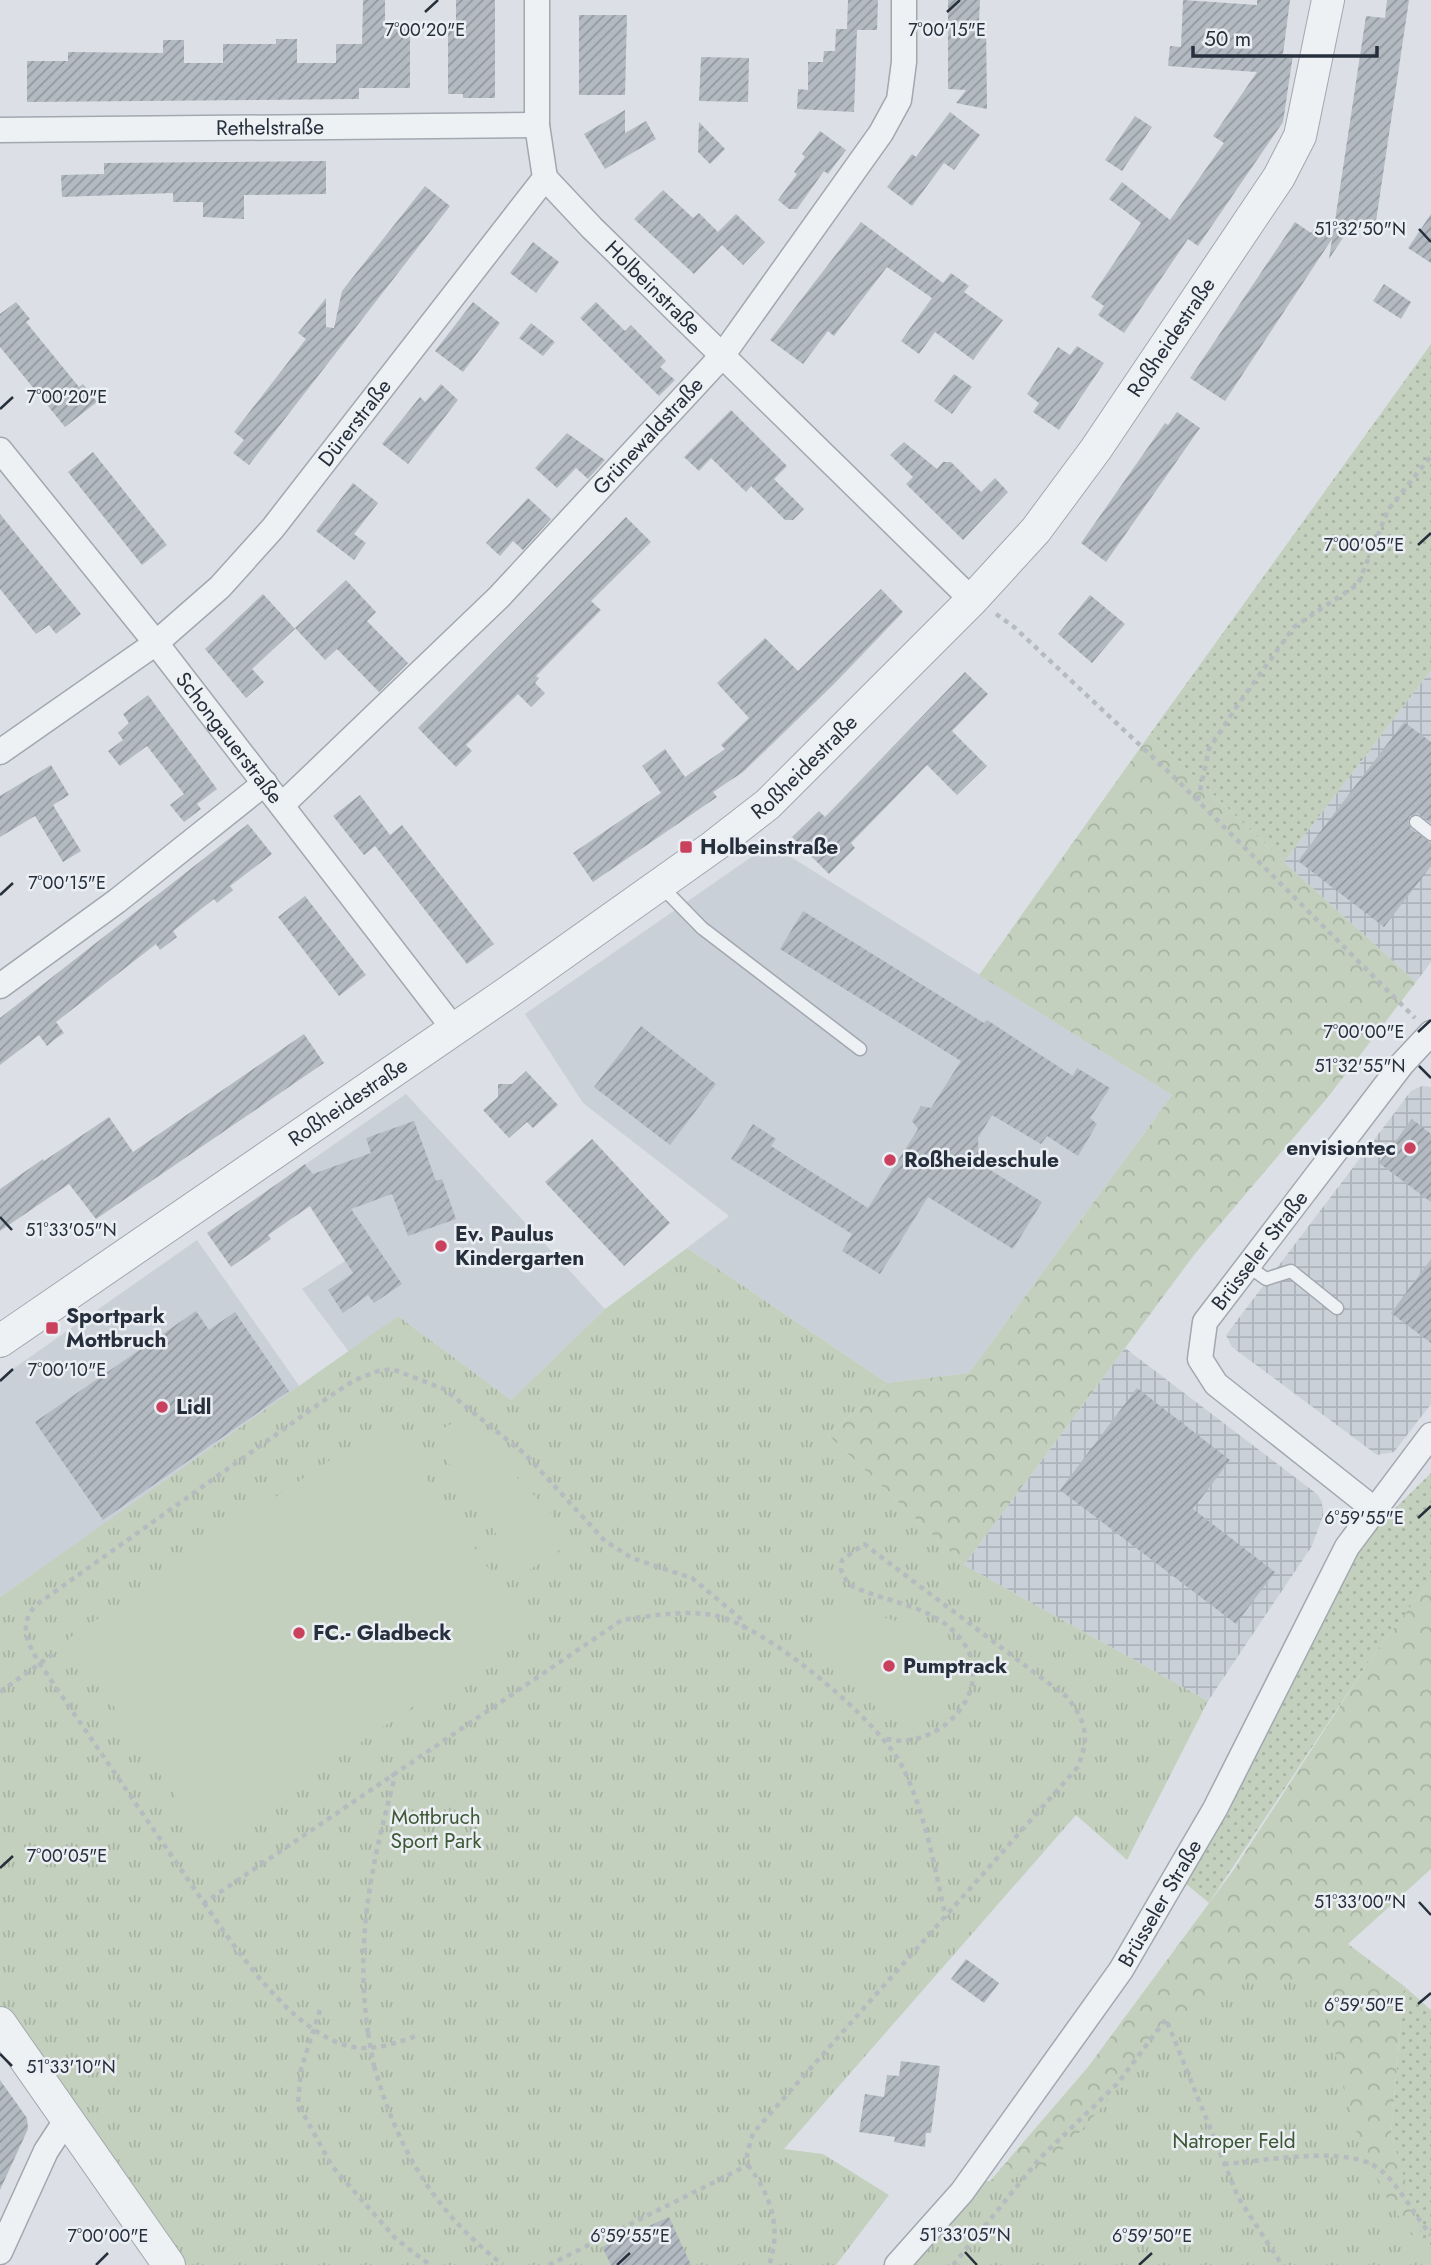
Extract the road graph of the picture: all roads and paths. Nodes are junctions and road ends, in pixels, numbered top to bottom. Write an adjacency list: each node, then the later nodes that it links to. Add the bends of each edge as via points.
1 (537, 0): 4 (street)
2 (904, 0): 7 (street, Grünewaldstraße, via 899,100)
3 (1328, 0): 10 (street, Roßheidestraße, via 1300,136 1279,177 1096,449 1036,530)
4 (537, 125): 5 (street, Rethelstraße); 6 (street)
5 (0, 130)
6 (545, 178): 7 (street, Holbeinstraße); 11 (street, Dürerstraße, via 273,528 220,587)
7 (722, 356): 10 (street, Holbeinstraße); 15 (street, Grünewaldstraße, via 499,597)
8 (1431, 456): 14 (path, via 1388,510 1358,584 1294,627 1237,706 1209,749)
9 (3, 460): 11 (street, Schongauerstraße)
10 (972, 600): 14 (path, via 1014,627); 18 (street, Roßheidestraße, via 768,804)
11 (156, 643): 12 (street, Dürerstraße); 13 (street, Schongauerstraße)
12 (0, 752)
13 (265, 783): 15 (street, Schongauerstraße); 19 (street, via 117,901)
14 (1198, 801): 21 (path)
15 (282, 806): 20 (street, Schongauerstraße)
16 (1416, 822): 17 (lane)
17 (1431, 834)
18 (660, 885): 20 (street, Roßheidestraße); 22 (lane, via 702,928)
19 (0, 986)
20 (454, 1029): 25 (street, Roßheidestraße)
21 (1431, 1034): 23 (street, Brüsseler Straße, via 1402,1064)
22 (860, 1049)
23 (1248, 1266): 24 (lane, via 1266,1279 1291,1271); 27 (street, Brüsseler Straße, via 1205,1322 1200,1359 1216,1384)
24 (1337, 1308)
25 (0, 1341)
26 (1431, 1435): 27 (street, Brüsseler Straße)
27 (1375, 1510): 50 (street, Brüsseler Straße, via 1347,1547 1215,1809 1121,1970 962,2192)
28 (745, 1629): 30 (path, via 740,1618 692,1578 632,1558 605,1541 560,1489 481,1416 444,1389 392,1369 355,1380 333,1394 36,1605 24,1629); 32 (path, via 792,1658); 33 (path, via 714,1615 622,1619)
29 (53, 1654): 30 (path)
30 (40, 1664): 31 (path); 34 (path)
31 (0, 1692)
32 (882, 1737): 35 (path, via 904,1768 924,1825); 35 (path, via 918,1741 934,1735 963,1704 971,1673 965,1646 931,1615 848,1584 842,1560 864,1544 1054,1686 1073,1704 1085,1725 1085,1751 1077,1768)
33 (392, 1773): 34 (path); 47 (path, bridge, via 395,1777 375,1848 366,1913 363,1995 374,2066 387,2111 425,2185 456,2224)
34 (204, 1903): 38 (path, via 253,1969)
35 (946, 1919): 42 (path, via 753,2133)
36 (320, 2010): 38 (path)
37 (0, 2023): 40 (street)
38 (315, 2031): 39 (path, via 362,2048); 46 (path, via 301,2069 298,2104 310,2129 332,2166 396,2239)
39 (419, 2035)
40 (67, 2119): 44 (street, via 46,2151); 45 (street)
41 (1224, 2164): 43 (path, via 1337,2156 1372,2164); 51 (path, via 1166,2019 1118,2083 1040,2158); 52 (path, via 1238,2197)
42 (748, 2165): 48 (path); 49 (path, via 773,2211 774,2250)
43 (1431, 2235)
44 (0, 2252)
45 (169, 2265)
46 (430, 2265)
47 (503, 2265)
48 (549, 2265)
49 (769, 2265)
50 (897, 2265)
51 (953, 2265)
52 (1282, 2265)

